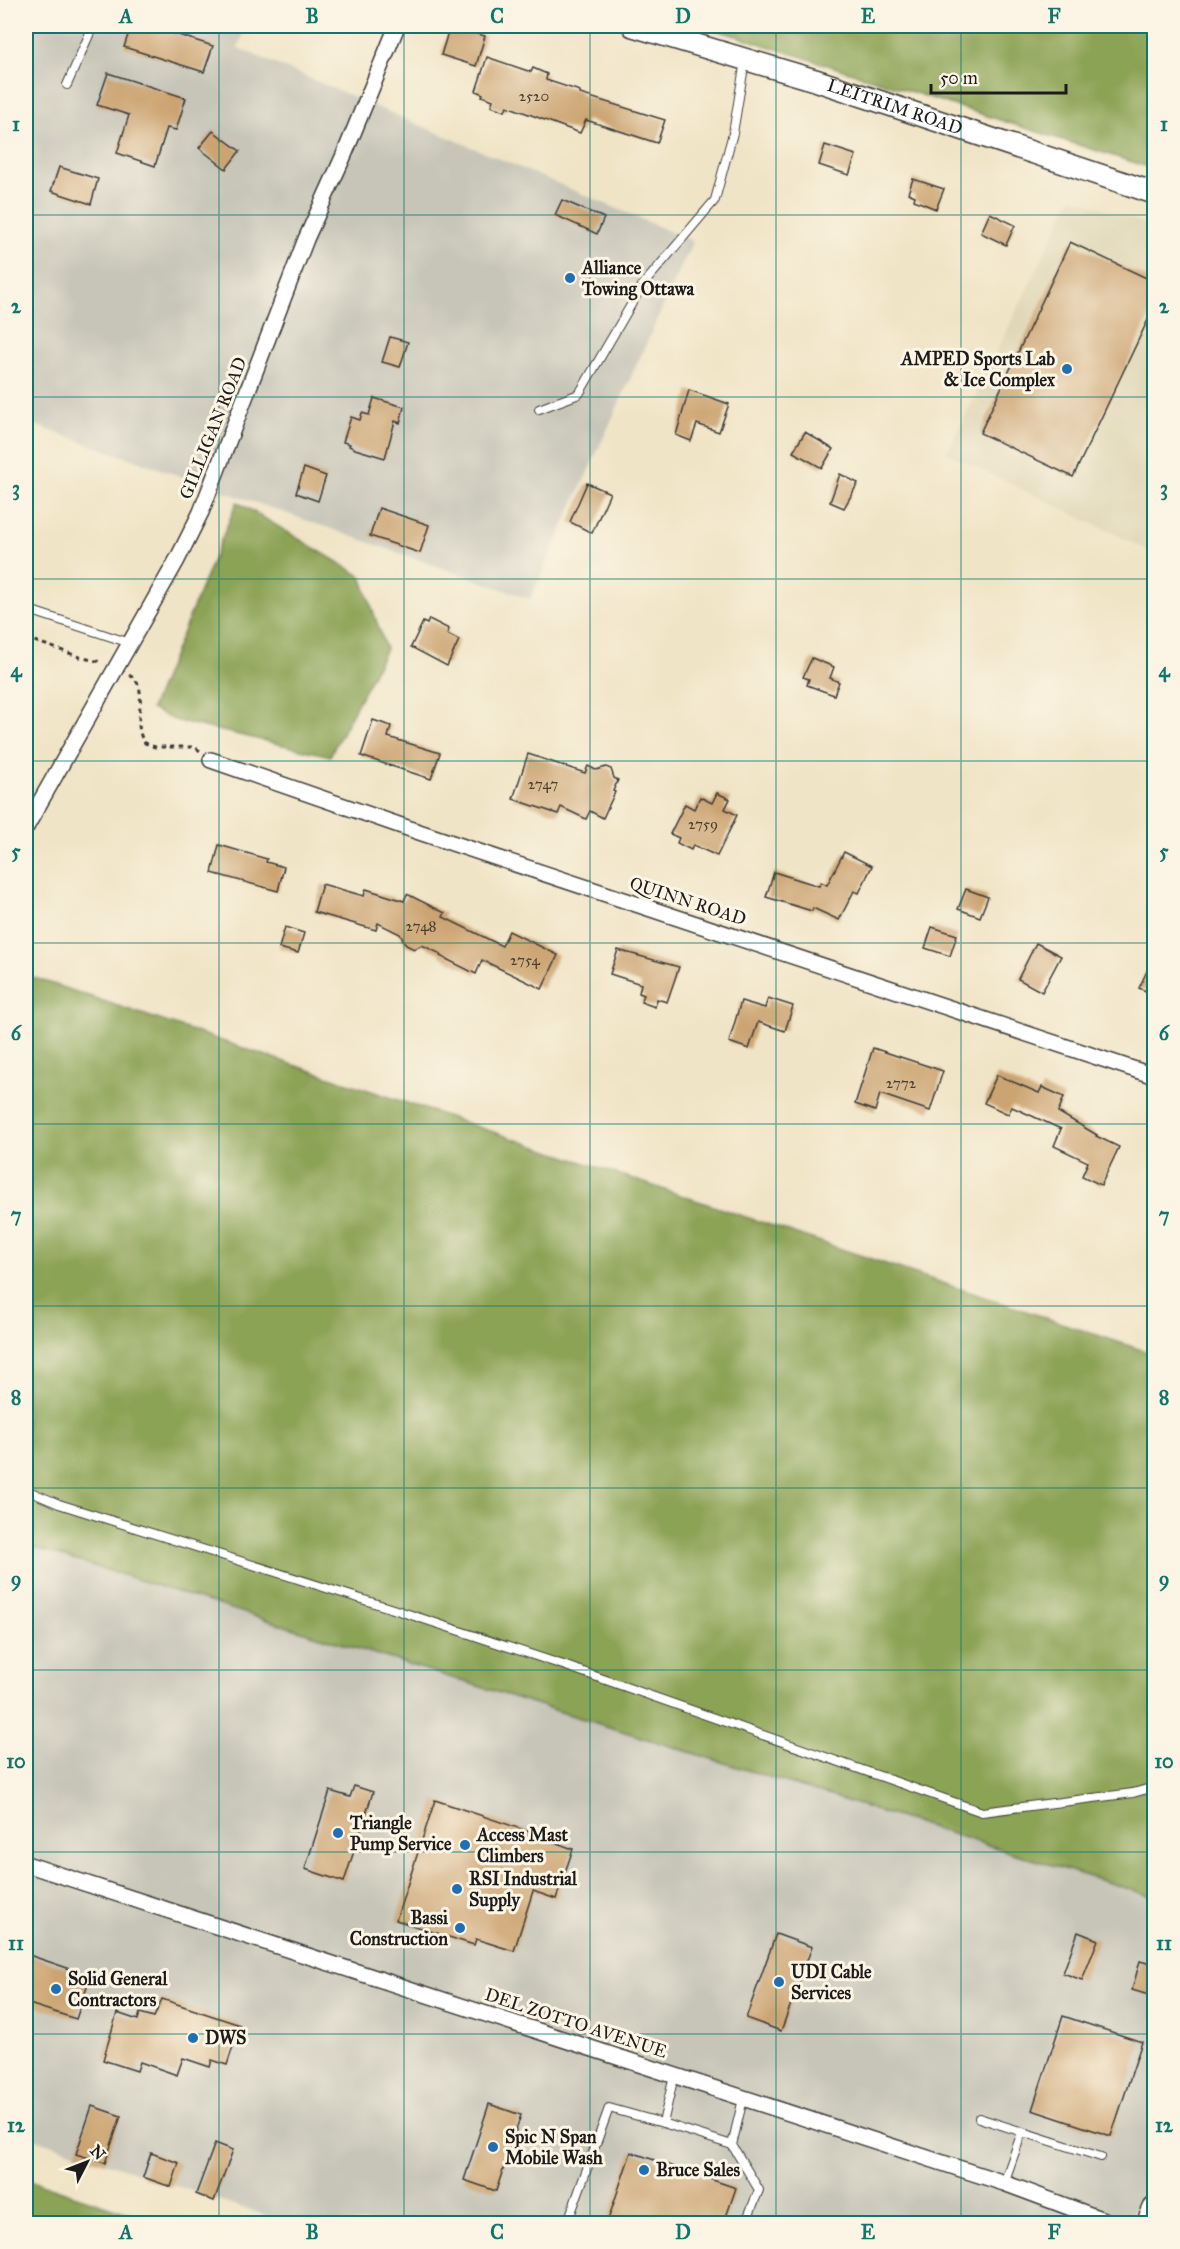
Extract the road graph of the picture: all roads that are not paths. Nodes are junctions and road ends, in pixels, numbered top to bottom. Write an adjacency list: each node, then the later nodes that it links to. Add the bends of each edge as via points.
1 (93, 26): 5 (lane)
2 (397, 26): 9 (street, GILLIGAN ROAD, via 306,239 201,512)
3 (633, 26): 4 (main road, LEITRIM ROAD)
4 (746, 60): 6 (main road, LEITRIM ROAD); 7 (lane, via 733,133 715,200 642,286 579,394)
5 (67, 85)
6 (1155, 194)
7 (539, 409)
8 (26, 609): 9 (lane)
9 (130, 643): 11 (street, GILLIGAN ROAD)
10 (211, 759): 12 (street, QUINN ROAD)
11 (26, 827)
12 (1155, 1076)
13 (26, 1490): 14 (lane, via 59,1504 566,1666 982,1812)
14 (1155, 1787)
15 (26, 1864): 16 (street, DEL ZOTTO AVENUE)
16 (674, 2076): 17 (street, DEL ZOTTO AVENUE); 19 (lane)
17 (743, 2099): 21 (lane); 23 (street, DEL ZOTTO AVENUE)
18 (979, 2118): 20 (lane)
19 (663, 2123): 21 (lane); 25 (lane, via 609,2108)
20 (1022, 2132): 22 (lane); 23 (lane)
21 (732, 2145): 26 (lane, via 759,2190)
22 (1101, 2157)
23 (1004, 2183): 27 (street, DEL ZOTTO AVENUE)
24 (1155, 2208): 28 (main road)
25 (567, 2223)
26 (745, 2223)
27 (1114, 2223)
28 (1147, 2223)

